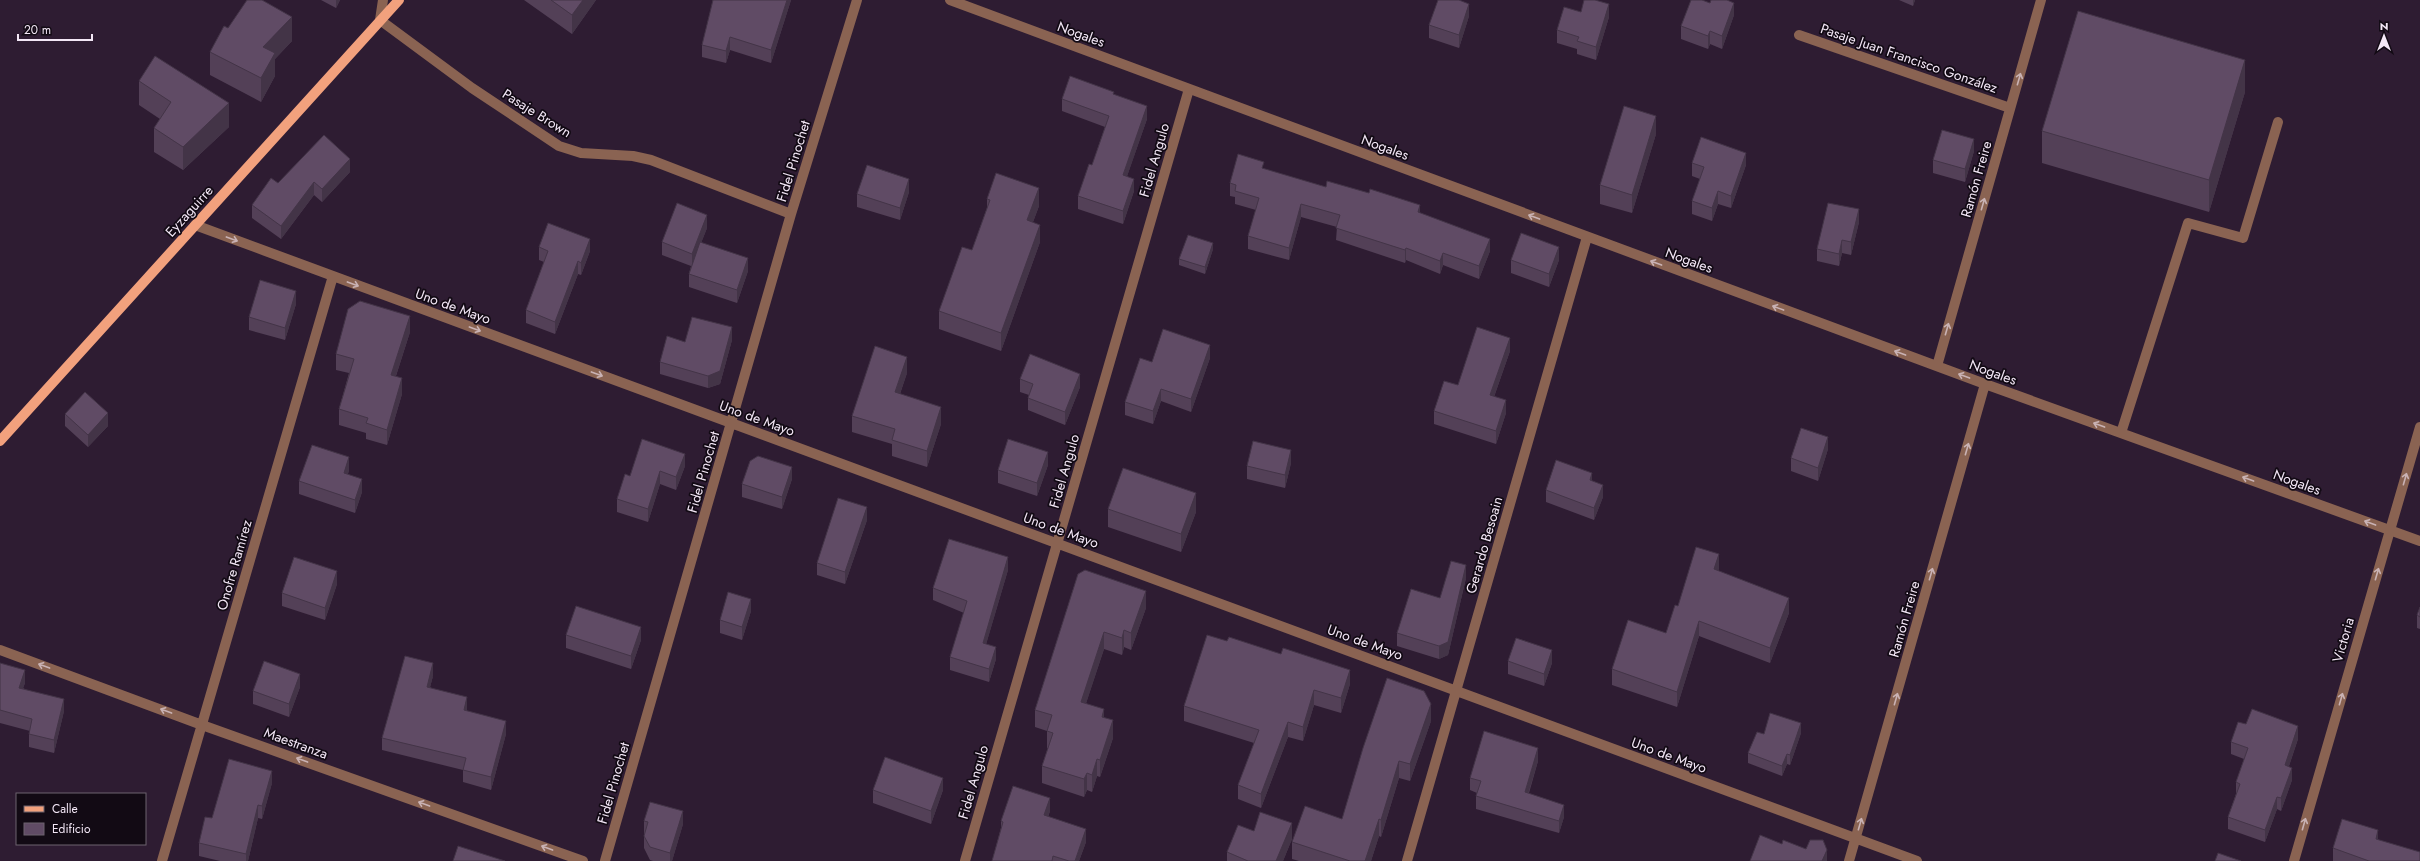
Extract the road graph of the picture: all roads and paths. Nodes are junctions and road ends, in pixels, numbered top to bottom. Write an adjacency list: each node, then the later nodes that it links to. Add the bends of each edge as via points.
1 (383, 0): 6 (street)
2 (399, 0): 6 (main road, Eyzaguirre)
3 (857, 0): 11 (street, Fidel Pinochet)
4 (950, 0): 8 (street, Nogales)
5 (2041, 0): 9 (street, Ramón Freire, one-way to 5)
6 (380, 20): 11 (street, Pasaje Brown, via 472,88 559,146 581,153 634,156 651,160); 12 (main road, Eyzaguirre)
7 (1799, 35): 9 (street, Pasaje Juan Francisco González)
8 (1189, 89): 13 (street, Nogales, one-way to 8); 23 (street, Fidel Angulo)
9 (2010, 108): 15 (street, Ramón Freire, one-way to 9)
10 (2278, 122): 19 (street, via 2243,238 2188,223)
11 (791, 214): 17 (street, Fidel Pinochet)
12 (195, 225): 14 (street, Uno de Mayo, one-way to 14); 20 (main road, Eyzaguirre)
13 (1587, 237): 15 (street, Nogales, one-way to 13); 25 (street, Gerardo Besoain)
14 (333, 276): 17 (street, Uno de Mayo, one-way to 17); 26 (street, Onofre Ramírez)
15 (1937, 366): 16 (street, Nogales, one-way to 15)
16 (1985, 384): 19 (street, Nogales, one-way to 16); 27 (street, Ramón Freire, one-way to 16)
17 (732, 424): 23 (street, Uno de Mayo); 30 (street, Fidel Pinochet)
18 (2420, 427): 21 (street, Victoria, one-way to 18)
19 (2121, 433): 21 (street, Nogales, one-way to 19)
20 (0, 441)
21 (2390, 530): 22 (street, Nogales); 35 (street, Victoria, one-way to 21)
22 (2420, 540)
23 (1057, 544): 25 (street, Uno de Mayo); 31 (street, Fidel Angulo)
24 (0, 650): 26 (street, Maestranza, one-way to 24)
25 (1456, 691): 27 (street, Uno de Mayo); 32 (street, Gerardo Besoain)
26 (202, 725): 28 (street, Onofre Ramírez); 29 (street, Maestranza, one-way to 26)
27 (1856, 838): 33 (street, Ramón Freire); 34 (street, Uno de Mayo)
28 (162, 861)
29 (583, 861)
30 (605, 861)
31 (965, 861)
32 (1407, 861)
33 (1849, 861)
34 (1917, 861)
35 (2294, 861)

